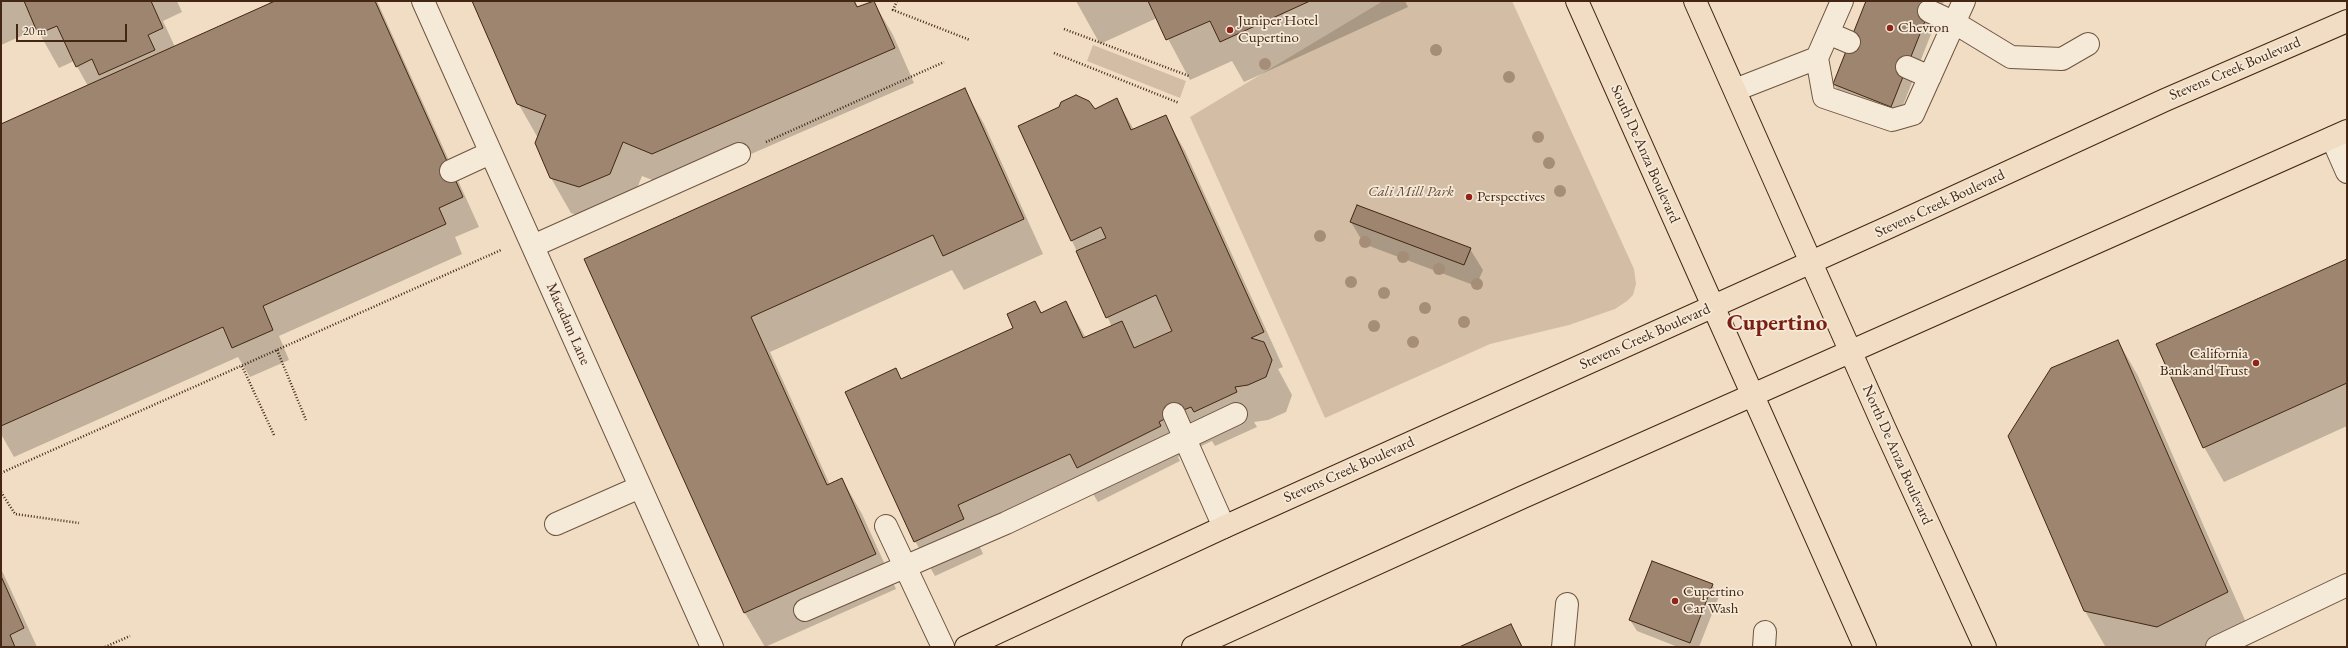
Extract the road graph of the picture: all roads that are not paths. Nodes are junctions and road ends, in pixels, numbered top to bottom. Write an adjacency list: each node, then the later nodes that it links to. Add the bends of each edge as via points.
1 (423, 1): 17 (lane, Macadam Lane)
2 (1577, 1): 23 (main road, South De Anza Boulevard)
3 (1695, 1): 15 (main road)
4 (1842, 1): 9 (lane)
5 (1964, 1): 8 (lane)
6 (1929, 11): 8 (lane)
7 (2347, 21): 22 (main road, Stevens Creek Boulevard, via 2165,100)
8 (1955, 23): 11 (lane, via 2012,57 2062,59); 14 (lane)
9 (1828, 33): 10 (lane); 12 (lane)
10 (1849, 42)
11 (2088, 44)
12 (1817, 58): 14 (lane, via 1824,97 1892,120 1913,114); 15 (lane)
13 (1907, 67): 14 (lane)
14 (1930, 78)
15 (1735, 90): 22 (main road)
16 (2340, 135): 20 (lane); 24 (main road)
17 (490, 153): 19 (lane); 21 (lane, Macadam Lane)
18 (739, 154): 21 (lane)
19 (451, 171)
20 (2347, 172)
21 (533, 246): 29 (lane, Macadam Lane)
22 (1811, 262): 23 (main road, Stevens Creek Boulevard); 24 (main road, North De Anza Boulevard)
23 (1714, 306): 25 (main road); 32 (main road, Stevens Creek Boulevard)
24 (1851, 352): 25 (main road); 43 (main road, North De Anza Boulevard)
25 (1752, 395): 40 (main road); 42 (main road)
26 (1174, 414): 28 (lane)
27 (1236, 414): 28 (lane)
28 (1184, 438): 32 (lane); 33 (lane, via 1006,523)
29 (640, 487): 30 (lane); 37 (lane, Macadam Lane)
30 (556, 524)
31 (886, 526): 33 (lane)
32 (1224, 527): 39 (main road, Stevens Creek Boulevard)
33 (904, 566): 36 (lane); 38 (lane)
34 (2347, 585): 44 (lane)
35 (1567, 604): 41 (lane)
36 (805, 610)
37 (712, 647)
38 (942, 647)
39 (966, 647)
40 (1193, 647)
41 (1563, 647)
42 (1866, 647)
43 (1985, 647)
44 (2217, 647)

